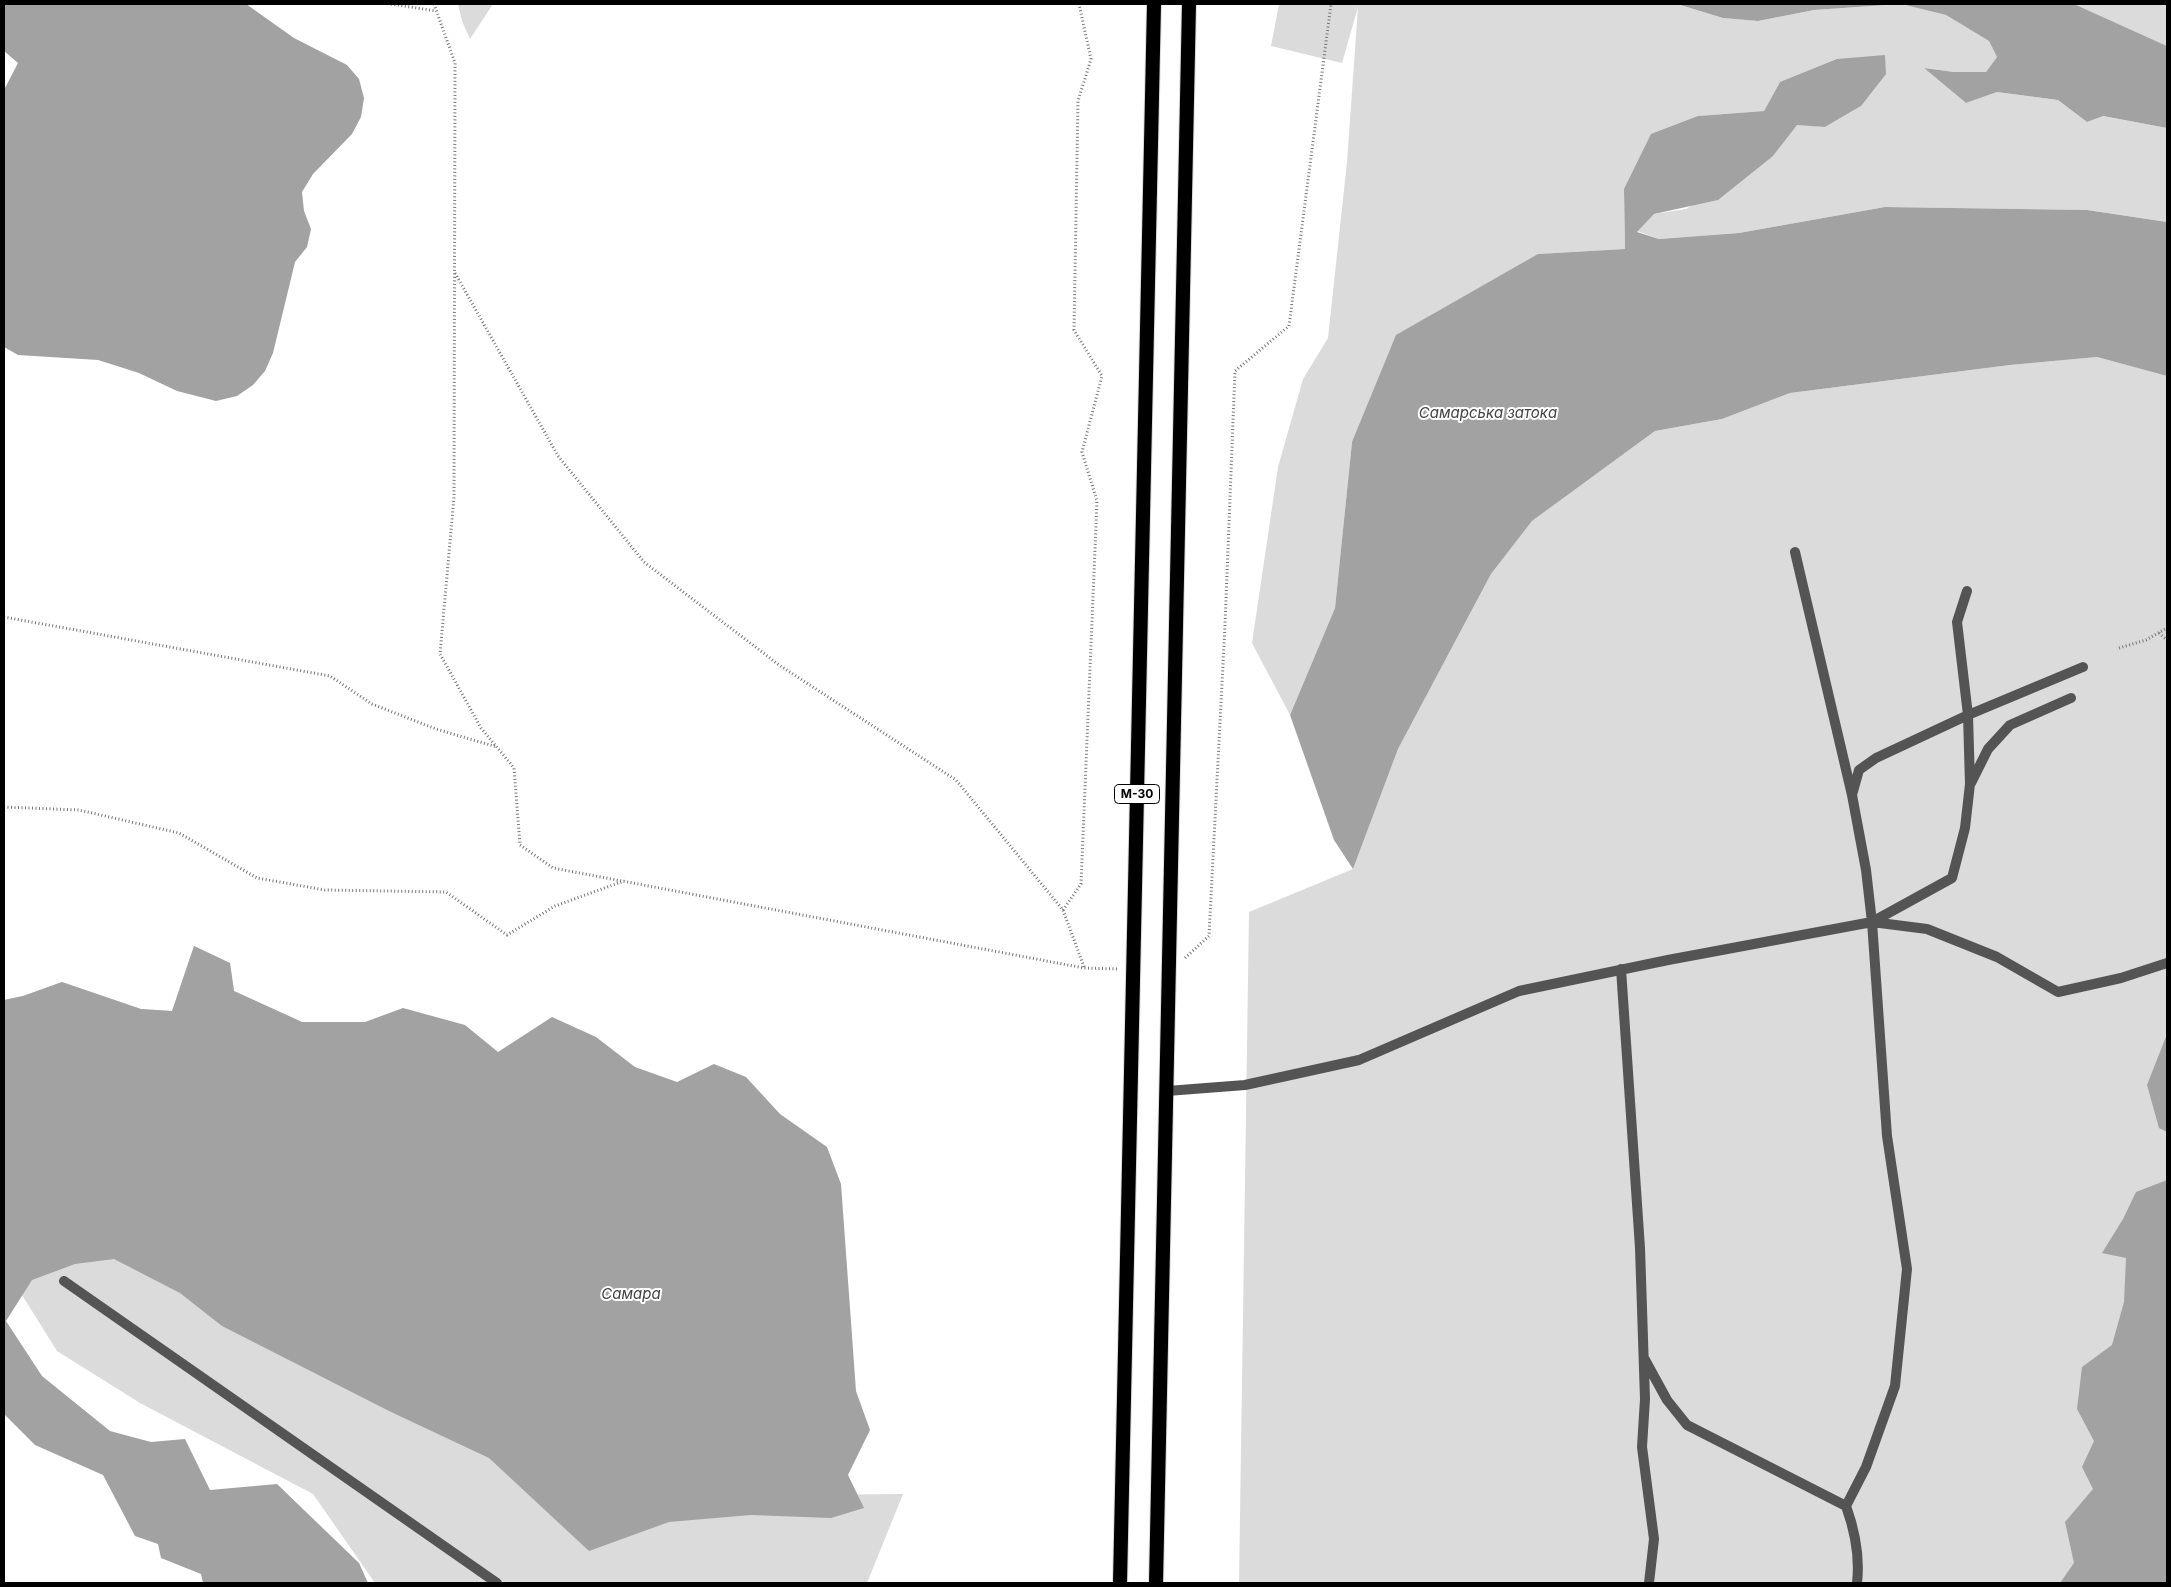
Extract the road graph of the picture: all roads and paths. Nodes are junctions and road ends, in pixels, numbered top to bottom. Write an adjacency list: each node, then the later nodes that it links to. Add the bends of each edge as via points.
1 (391, 4): 7 (path)
2 (434, 4): 7 (path)
3 (1079, 4): 24 (path, via 1091,59 1078,101 1074,330 1102,376 1082,452 1097,500 1082,884)
4 (1154, 4): 28 (highway, М-30)
5 (1189, 4): 30 (highway, М-30)
6 (1331, 4): 30 (path, via 1289,326 1235,370 1209,936)
7 (436, 12): 8 (path, via 455,63)
8 (455, 272): 19 (path, via 454,497 440,654 481,728); 24 (path, via 558,456 644,562 779,666 956,780)
9 (1794, 552): 21 (lane)
10 (1967, 591): 18 (lane, via 1957,622)
11 (4, 617): 19 (path, via 330,676 372,704 436,729)
12 (2167, 628): 13 (path)
13 (2159, 633): 14 (path); 15 (path)
14 (2167, 640)
15 (2119, 648)
16 (2084, 667): 18 (lane)
17 (2071, 698): 20 (lane, via 2010,725 1988,749)
18 (1968, 715): 20 (lane); 21 (lane, via 1876,758 1859,770)
19 (498, 748): 23 (path, via 514,768 520,845 553,868)
20 (1970, 784): 25 (lane, via 1965,828 1952,878)
21 (1852, 795): 25 (lane)
22 (4, 807): 23 (path, via 79,810 179,833 257,878 325,890 446,892 507,935 555,906)
23 (624, 880): 27 (path)
24 (1063, 910): 27 (path)
25 (1872, 922): 26 (lane, via 1927,929 1997,957 2058,992 2121,978); 29 (lane); 34 (lane, via 1888,1136 1907,1269 1895,1386 1866,1467)
26 (2167, 962)
27 (1084, 968): 28 (path)
28 (1134, 969): 36 (highway, М-30)
29 (1621, 969): 31 (lane, via 1519,992 1359,1060 1245,1085); 33 (lane)
30 (1169, 972): 31 (highway, М-30)
31 (1167, 1091): 37 (highway, М-30)
32 (64, 1281): 35 (lane)
33 (1644, 1357): 34 (lane, via 1667,1400 1687,1425); 38 (lane, via 1642,1447 1654,1538)
34 (1846, 1506): 39 (lane, via 1854,1530)
35 (497, 1583)
36 (1120, 1583)
37 (1156, 1583)
38 (1649, 1583)
39 (1857, 1583)

